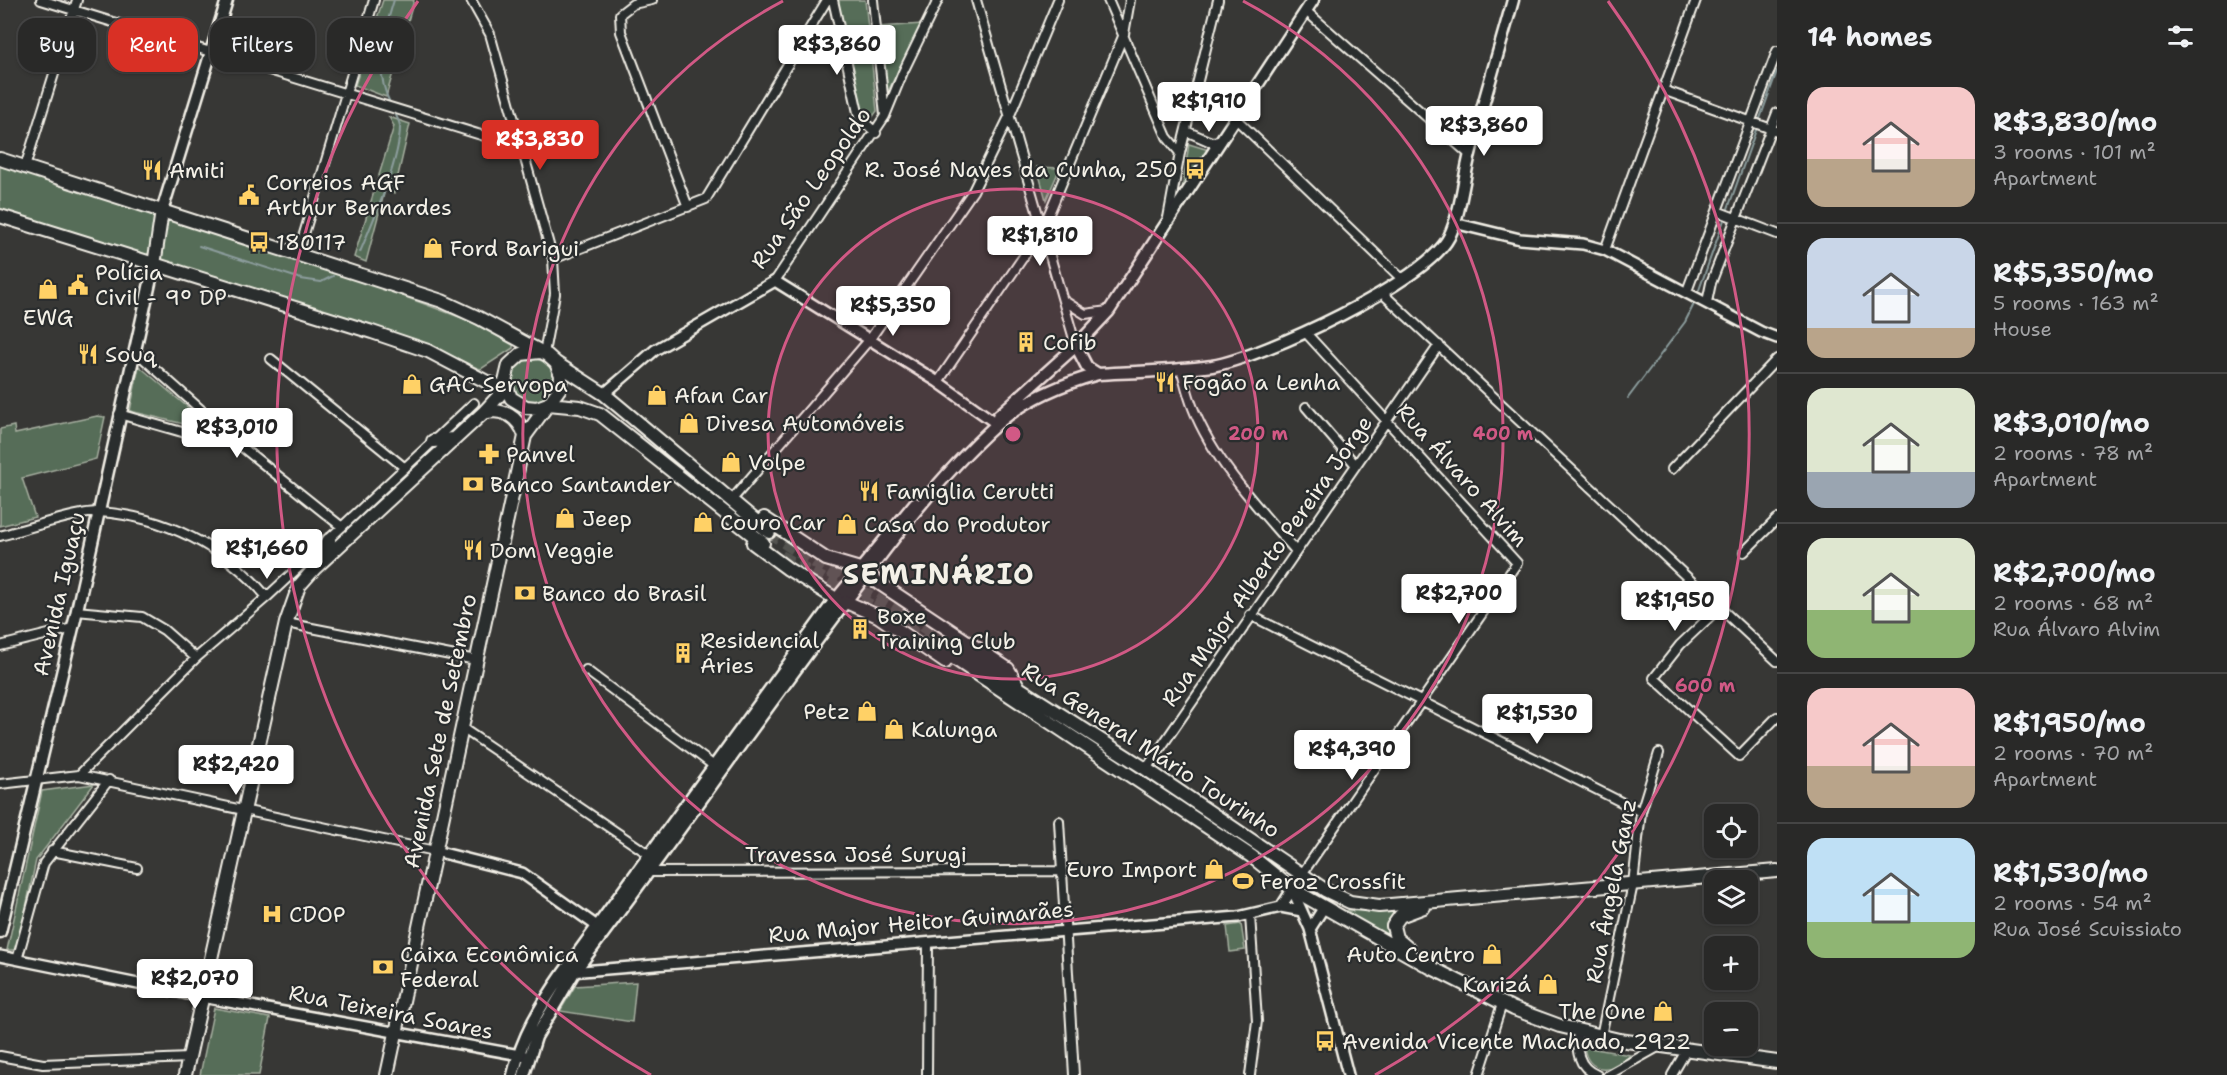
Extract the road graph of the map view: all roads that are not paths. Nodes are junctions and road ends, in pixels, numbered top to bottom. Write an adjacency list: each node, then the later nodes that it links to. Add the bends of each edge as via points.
1 (40, 0): 19 (street)
2 (77, 0): 19 (street)
3 (227, 0): 21 (main road)
4 (374, 0): 28 (street)
5 (471, 0): 38 (street, via 490,34)
6 (652, 0): 43 (street, via 633,4 620,14 621,32)
7 (827, 0): 43 (street, via 706,199)
8 (833, 0): 36 (street, via 859,117)
9 (873, 0): 31 (street)
10 (939, 0): 31 (street, Rua São Leopoldo)
11 (976, 0): 30 (street)
12 (1058, 0): 30 (street)
13 (1108, 0): 22 (street)
14 (1130, 0): 22 (street)
15 (1218, 0): 35 (street)
16 (1313, 0): 20 (main road)
17 (1513, 0): 40 (main road)
18 (1696, 0): 27 (street)
19 (74, 10): 24 (street); 42 (street)
20 (1306, 11): 32 (main road); 40 (street)
21 (222, 18)
22 (1124, 34): 39 (street, via 1167,137); 50 (street)
23 (1777, 51): 33 (street)
24 (210, 53)
25 (210, 60): 44 (main road)
26 (272, 72): 28 (street)
27 (1663, 90): 33 (street); 52 (street)
28 (346, 94): 38 (street); 53 (street)
29 (1777, 113): 34 (street)
30 (1010, 115): 50 (street); 65 (street, via 973,191)
31 (885, 116): 36 (street, Rua São Leopoldo)
32 (1235, 118): 37 (main road); 56 (street)
33 (1751, 121): 34 (street); 45 (street)
34 (1774, 129): 47 (street)
35 (1186, 131): 37 (street, via 1211,142); 39 (street)
36 (876, 132): 57 (street, Rua São Leopoldo)
37 (1221, 141): 49 (main road)
38 (520, 147): 54 (street)
39 (1180, 153): 49 (street)
40 (1470, 155): 48 (main road)
41 (0, 159): 42 (main road)
42 (25, 167): 44 (main road)
43 (688, 207): 54 (street)
44 (162, 211): 53 (main road); 55 (main road)
45 (1716, 211): 47 (street); 58 (street)
46 (0, 216): 55 (main road)
47 (1738, 218): 51 (street); 61 (street)
48 (1454, 223): 52 (street, via 1520,239 1583,244); 56 (main road, via 1443,246)
49 (1167, 226): 62 (main road)
50 (1043, 228): 60 (street); 75 (street)
51 (1777, 234)
52 (1605, 250): 58 (street)
53 (298, 254): 69 (main road, via 442,301)
54 (554, 260): 69 (street, via 555,294)
55 (154, 265): 68 (main road, Avenida Iguaçu); 76 (main road, via 428,351)
56 (1403, 280): 59 (main road)
57 (775, 281): 65 (street); 78 (street, Rua São Leopoldo, via 655,350)
58 (1687, 291): 61 (street)
59 (1382, 292): 63 (main road); 66 (street)
60 (1063, 300): 62 (street, via 1085,314); 67 (street)
61 (1707, 302): 64 (street)
62 (1109, 311): 67 (main road)
63 (1306, 333): 73 (main road, via 1243,358); 86 (street, Rua Álvaro Alvim)
64 (1777, 338)
65 (870, 339): 75 (street); 96 (street)
66 (1439, 345): 86 (street, Rua Major Alberto Pereira Jorge); 109 (street)
67 (1076, 346): 74 (main road, via 1087,367); 87 (main road)
68 (134, 350): 85 (main road, Avenida Iguaçu); 91 (street)
69 (544, 353): 72 (main road); 77 (main road, via 532,351 516,357 506,371)
70 (271, 359): 93 (street)
71 (1777, 359): 94 (street)
72 (556, 363): 78 (main road); 81 (main road, via 561,382)
73 (1181, 368): 74 (main road); 103 (street, via 1193,409 1222,460)
74 (1098, 374): 87 (main road, via 1045,393)
75 (938, 382): 87 (street)
76 (489, 383): 77 (main road); 79 (main road)
77 (506, 388): 79 (main road); 81 (main road, via 512,398 526,407)
78 (604, 394): 82 (main road, via 594,402); 95 (main road)
79 (496, 399): 84 (main road)
80 (474, 403): 90 (street)
81 (548, 404): 82 (main road); 88 (main road, Avenida Sete de Setembro)
82 (573, 407): 95 (main road, via 600,414)
83 (1306, 407): 92 (street)
84 (483, 413): 88 (main road, via 508,414 518,422); 89 (main road)
85 (119, 414): 91 (street); 97 (main road, Avenida Iguaçu)
86 (1386, 420): 92 (street, Rua Major Alberto Pereira Jorge); 121 (street, Rua Álvaro Alvim, via 1517,563)
87 (995, 422): 106 (main road, via 921,496)
88 (525, 436): 117 (main road, Avenida Sete de Setembro)
89 (453, 439): 90 (main road); 105 (main road)
90 (433, 441): 93 (street)
91 (237, 442): 99 (street)
92 (1355, 464): 103 (street, Rua Major Alberto Pereira Jorge)
93 (405, 468): 99 (street)
94 (1672, 469)
95 (692, 478): 96 (main road); 101 (main road); 108 (main road, via 718,516 788,569)
96 (736, 495): 106 (main road, via 802,546)
97 (97, 512): 100 (street); 107 (street, via 168,525 213,548); 110 (main road, Avenida Iguaçu)
98 (1777, 519): 104 (street)
99 (342, 527): 102 (street)
100 (0, 536)
101 (766, 538)
102 (329, 540): 105 (main road); 107 (street)
103 (1295, 550): 111 (street, Rua Major Alberto Pereira Jorge)
104 (1744, 552)
105 (315, 568): 112 (main road, via 299,586)
106 (863, 572): 108 (main road); 120 (main road, via 1008,669)
107 (267, 597): 116 (street)
108 (841, 600): 120 (main road, via 878,616 993,694); 125 (main road); 140 (main road)
109 (1720, 607): 118 (street); 122 (street, via 1684,641 1654,678 1739,756)
110 (76, 611): 113 (main road, Avenida Iguaçu); 116 (street, via 142,618 164,630)
111 (1250, 615): 121 (street); 126 (street, Rua Major Alberto Pereira Jorge)
112 (286, 623): 117 (street); 131 (main road)
113 (73, 628): 114 (street); 128 (main road, Avenida Iguaçu)
114 (0, 646)
115 (943, 646): 120 (main road, Rua General Mário Tourinho)
116 (196, 658): 127 (street)
117 (476, 660): 123 (main road, Avenida Sete de Setembro)
118 (1777, 661)
119 (586, 670): 125 (street)
120 (1017, 694): 126 (main road, Rua General Mário Tourinho); 143 (main road, Rua General Mário Tourinho, via 1251,856)
121 (1422, 701): 132 (street); 141 (street, Rua Álvaro Alvim)
122 (1777, 717)
123 (462, 728): 135 (main road, Avenida Sete de Setembro); 136 (street)
124 (1659, 753): 132 (street, Rua Ângela Ganz)
125 (714, 766): 136 (main road)
126 (1146, 769): 141 (main road, Rua General Mário Tourinho)
127 (79, 775): 128 (street); 129 (street)
128 (35, 779): 130 (street); 152 (main road, Avenida Iguaçu)
129 (109, 780): 131 (street); 134 (street)
130 (0, 784)
131 (244, 811): 135 (street); 159 (main road)
132 (1641, 812): 142 (street, Rua Ângela Ganz)
133 (1059, 821): 138 (street)
134 (52, 851): 137 (street); 155 (street, via 44,863)
135 (435, 851): 149 (street, via 522,873); 162 (main road, Avenida Sete de Setembro)
136 (650, 855): 149 (main road)
137 (136, 868)
138 (1062, 871): 140 (street, Travessa José Surugi); 151 (street)
139 (1777, 871): 142 (main road)
140 (649, 872): 149 (main road)
141 (1302, 874): 143 (street, Rua Álvaro Alvim); 144 (main road, via 1334,895 1360,904)
142 (1633, 884): 144 (main road); 163 (street, Rua Ângela Ganz)
143 (1292, 889): 145 (street); 146 (main road, Rua General Mário Tourinho); 147 (street)
144 (1440, 902): 156 (main road, via 1400,916 1393,926 1396,938)
145 (1281, 907): 147 (street, Rua Major Heitor Guimarães); 148 (street, Rua Major Heitor Guimarães)
146 (1324, 907): 150 (street); 156 (main road, Rua General Mário Tourinho)
147 (1302, 911): 150 (street)
148 (1250, 915): 151 (street, Rua Major Heitor Guimarães); 176 (street, via 1257,1021)
149 (601, 929): 157 (main road); 158 (main road)
150 (1310, 929): 177 (street)
151 (1066, 931): 153 (street, Rua Major Heitor Guimarães); 175 (street)
152 (0, 932)
153 (928, 943): 157 (street, Rua Major Heitor Guimarães); 174 (street)
154 (0, 956): 155 (street, Rua Teixeira Soares)
155 (17, 960): 159 (street, Rua Teixeira Soares)
156 (1430, 967): 160 (main road, Rua General Mário Tourinho)
157 (575, 971): 158 (street, Rua Major Heitor Guimarães); 167 (main road)
158 (564, 972): 167 (main road, via 536,1012)
159 (202, 997): 162 (street, Rua Teixeira Soares); 168 (main road)
160 (1502, 1004): 161 (main road, Rua General Mário Tourinho); 178 (street)
161 (1578, 1031): 163 (main road, Rua General Mário Tourinho); 179 (street, via 1581,1063)
162 (396, 1032): 167 (street, Rua Teixeira Soares); 171 (main road, Avenida Sete de Setembro)
163 (1601, 1036): 164 (main road, Rua General Mário Tourinho)
164 (1658, 1047): 165 (main road, Rua General Mário Tourinho); 180 (street)
165 (1686, 1051): 169 (main road, Rua General Mário Tourinho); 181 (street)
166 (0, 1056): 168 (street, via 43,1064)
167 (523, 1056): 172 (main road); 173 (main road)
168 (189, 1058): 170 (main road)
169 (1777, 1062)
170 (185, 1075)
171 (387, 1075)
172 (513, 1075)
173 (524, 1075)
174 (927, 1075)
175 (1074, 1075)
176 (1250, 1075)
177 (1348, 1075)
178 (1479, 1075)
179 (1597, 1075)
180 (1608, 1075)
181 (1672, 1075)

